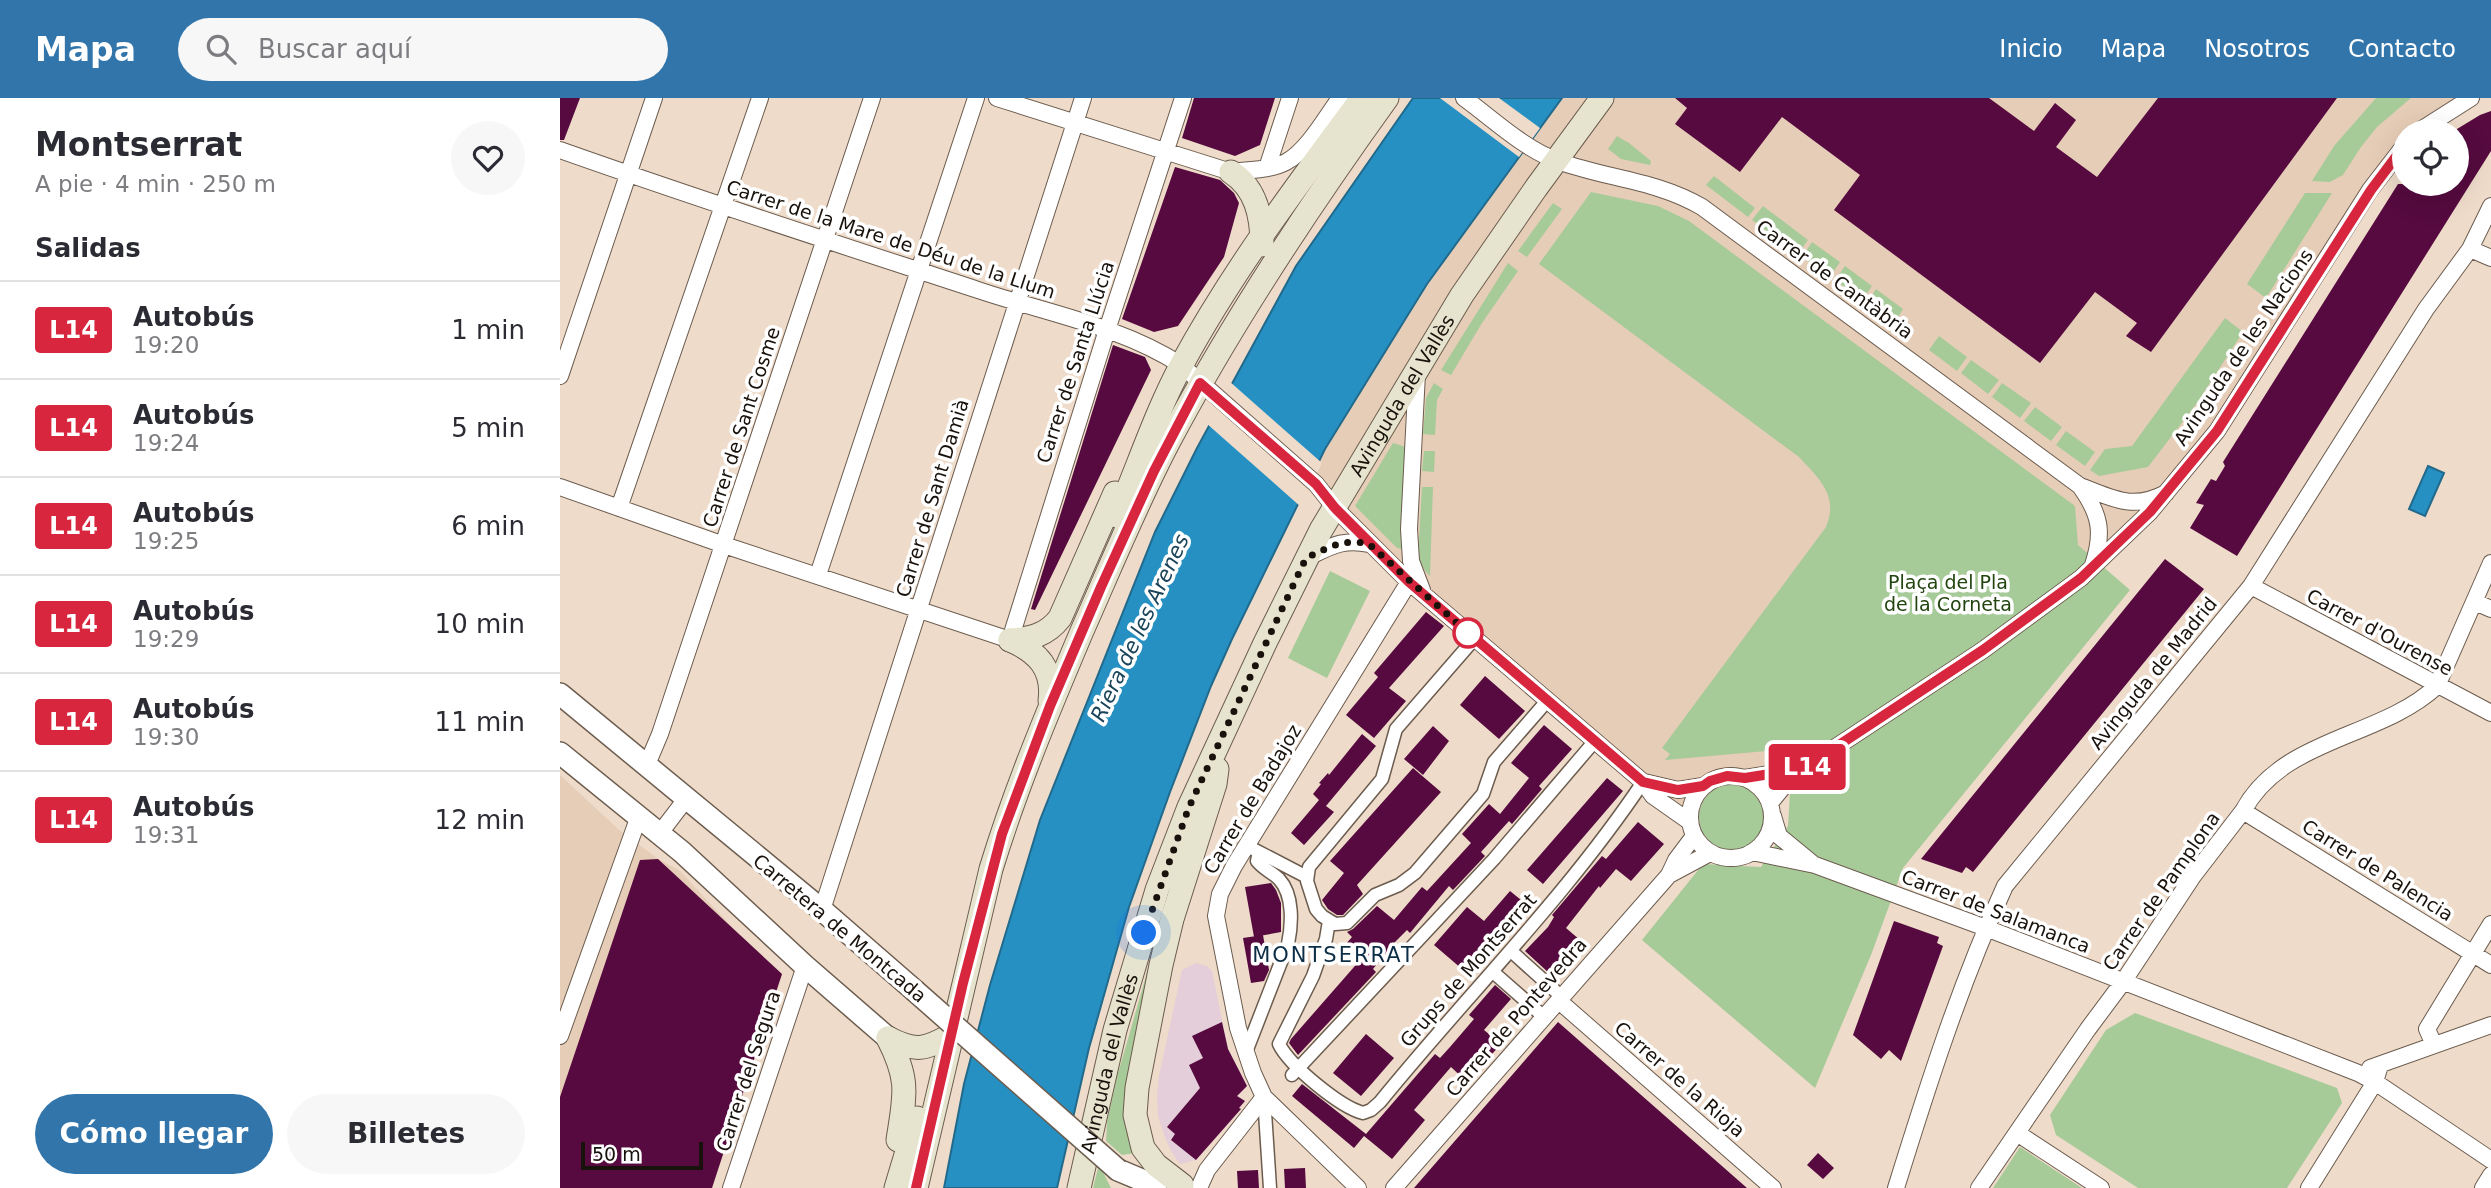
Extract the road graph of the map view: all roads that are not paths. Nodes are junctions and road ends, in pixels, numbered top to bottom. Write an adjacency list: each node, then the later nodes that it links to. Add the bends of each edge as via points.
1 (654, 98): 23 (street)
2 (760, 98): 24 (street)
3 (872, 98): 27 (street, Carrer de Sant Cosme)
4 (976, 98): 30 (street)
5 (997, 98): 16 (street)
6 (1083, 98): 16 (street, Carrer de Sant Damià)
7 (1183, 98): 18 (street, Carrer de Santa Llúcia)
8 (1290, 98): 21 (street)
9 (1340, 98): 21 (street, via 1296,156)
10 (1362, 98): 26 (main road)
11 (1387, 98): 31 (main road)
12 (1464, 98): 19 (street, Carrer de Cantàbria)
13 (1602, 98): 19 (main road, Avinguda del Vallès)
14 (2471, 98): 15 (street)
15 (2438, 119)
16 (1076, 122): 18 (street); 32 (street, Carrer de Sant Damià)
17 (560, 150): 23 (street, Carrer de la Mare de Déu de la Llum)
18 (1165, 151): 22 (street); 33 (street, Carrer de Santa Llúcia)
19 (1541, 153): 35 (main road, Avinguda del Vallès); 39 (street, Carrer de Cantàbria, via 1601,175 1664,188 1702,207)
20 (2392, 162): 41 (street, Avinguda de les Nacions, via 2217,431)
21 (1267, 168): 22 (street)
22 (1231, 172): 26 (main road, via 1254,195)
23 (628, 174): 24 (street, Carrer de la Mare de Déu de la Llum); 36 (street)
24 (722, 206): 27 (street, Carrer de la Mare de Déu de la Llum); 42 (street)
25 (2491, 206): 28 (street, Avinguda de Madrid)
26 (1262, 237): 31 (main road); 34 (main road)
27 (826, 241): 30 (street, Carrer de la Mare de Déu de la Llum); 45 (street, Carrer de Sant Cosme)
28 (2470, 249): 29 (street); 51 (street, Avinguda de Madrid, via 2426,309)
29 (2491, 258)
30 (919, 271): 32 (street, Carrer de la Mare de Déu de la Llum); 49 (street)
31 (1254, 292): 37 (main road)
32 (1016, 303): 33 (street, Carrer de la Mare de Déu de la Llum); 54 (street, Carrer de Sant Damià)
33 (1107, 330): 34 (street, Carrer de la Mare de Déu de la Llum); 57 (street, Carrer de Santa Llúcia)
34 (1181, 365): 37 (street, Carrer de la Mare de Déu de la Llum); 38 (main road)
35 (1418, 366): 43 (main road, Avinguda del Vallès); 52 (street, via 1409,529 1411,561)
36 (560, 376)
37 (1206, 388): 43 (street, Carrer de la Mare de Déu de la Llum, via 1316,484); 62 (main road, via 1154,471)
38 (1162, 404): 57 (main road, via 1135,450 1059,618 1036,637); 58 (main road)
39 (2080, 486): 41 (street, Carrer de Cantàbria, via 2115,501 2130,502 2155,499); 48 (street, Carrer de Cantàbria, via 2097,512 2099,525 2099,548)
40 (560, 487): 42 (street)
41 (2170, 491): 48 (street, Avinguda de les Nacions)
42 (619, 508): 45 (street)
43 (1335, 508): 44 (street); 46 (main road, Avinguda del Vallès)
44 (1369, 544): 46 (street, via 1353,540); 50 (street)
45 (724, 545): 49 (street); 67 (street, Carrer de Sant Cosme)
46 (1306, 558): 65 (main road, Avinguda del Vallès)
47 (2491, 563): 53 (street)
48 (2091, 569): 68 (street, Avinguda de les Nacions, via 1983,650)
49 (818, 575): 54 (street)
50 (1409, 582): 52 (street); 78 (street, Carrer de Badajoz)
51 (2251, 586): 59 (street, Carrer d'Ourense); 87 (street, Avinguda de Madrid, via 2005,886)
52 (1423, 592): 56 (street)
53 (2475, 602): 55 (street); 59 (street)
54 (920, 608): 57 (street); 84 (street, Carrer de Sant Damià)
55 (2491, 608)
56 (1475, 638): 61 (street); 83 (street, via 1396,729 1382,779 1309,867)
57 (1010, 640): 58 (main road, via 1038,656)
58 (1049, 675): 62 (main road); 99 (main road, via 982,855)
59 (2437, 686): 63 (street, Carrer d'Ourense); 74 (street, Carrer de Pamplona, via 2421,701 2372,726 2296,757 2268,776)
60 (560, 694): 67 (street, Carretera de Montcada)
61 (1547, 701): 64 (street); 85 (street, via 1494,762 1483,794 1415,873 1375,895 1347,923)
62 (1050, 706): 99 (main road, via 995,857)
63 (2491, 713)
64 (1594, 742): 70 (street); 103 (street, via 1494,859)
65 (1219, 743): 112 (main road, via 1215,784 1170,928 1135,1115 1143,1147 1156,1165); 116 (main road, Avinguda del Vallès, via 1157,891 1115,1030)
66 (560, 753): 75 (street)
67 (646, 767): 72 (street, Carretera de Montcada)
68 (1792, 776): 69 (street); 73 (street, Avinguda de les Nacions)
69 (1745, 778): 71 (street, via 1727,776); 73 (street, via 1755,784)
70 (1643, 782): 71 (street, via 1678,790); 76 (street); 88 (street, Grups de Montserrat, via 1590,856)
71 (1703, 786): 76 (street, via 1690,809)
72 (686, 799): 77 (street); 84 (street, Carretera de Montcada)
73 (1771, 808): 79 (street, via 1768,836); 81 (street, Carrer de Salamanca, via 1779,836)
74 (2243, 811): 89 (street, Carrer de Palencia); 93 (street, Carrer de Pamplona, via 2193,876)
75 (639, 816): 77 (street); 97 (street)
76 (1692, 829): 80 (street); 82 (street, Carrer de Pontevedra)
77 (660, 833): 91 (street)
78 (1253, 849): 83 (street); 101 (street, Carrer de Badajoz, via 1223,886 1216,916); 101 (street, via 1260,866 1285,889 1291,925)
79 (1752, 852): 80 (street, via 1731,858); 81 (street, Carrer de Salamanca)
80 (1710, 853): 82 (street, Carrer de Pontevedra)
81 (1815, 865): 87 (street, Carrer de Salamanca)
82 (1669, 875): 94 (street, Carrer de Pontevedra)
83 (1307, 877): 85 (street, via 1316,908)
84 (822, 910): 110 (street, Carretera de Montcada, bridge)
85 (1329, 922): 103 (street, Grups de Montserrat, via 1318,966 1279,1044)
86 (2491, 924): 89 (street)
87 (1986, 928): 93 (street, Carrer de Salamanca); 121 (street, Avinguda de Madrid, via 1938,1052)
88 (1511, 951): 92 (street, Grups de Montserrat); 94 (street)
89 (2472, 953): 90 (street, Carrer de Palencia); 100 (street, via 2427,1029)
90 (2491, 965)
91 (805, 966): 98 (street); 113 (street, Carrer del Segura)
92 (1493, 972): 95 (street); 103 (street, Grups de Montserrat, via 1371,1110 1355,1111)
93 (2123, 982): 104 (street, Carrer de Salamanca); 107 (street, Carrer de Pamplona)
94 (1561, 999): 95 (street, Carrer de Pontevedra); 120 (street, Carrer de la Rioja)
95 (1544, 1017): 119 (street, Carrer de Pontevedra)
96 (2491, 1025): 100 (street)
97 (560, 1035)
98 (888, 1038): 99 (main road, via 912,1049); 114 (main road, via 902,1067 905,1096)
99 (943, 1039): 114 (main road); 115 (main road)
100 (2434, 1045): 102 (street)
101 (1246, 1052): 106 (street, Carrer de Badajoz)
102 (2380, 1065): 104 (street); 105 (street)
103 (1296, 1072)
104 (2358, 1073): 105 (street, Carrer de Salamanca)
105 (2375, 1082): 108 (street, Carrer de Salamanca); 124 (street)
106 (1265, 1097): 112 (street); 117 (street); 118 (street, Carrer de Badajoz)
107 (2017, 1133): 122 (street, Carrer de Pamplona); 123 (street)
108 (2491, 1160)
109 (2491, 1175): 125 (street)
110 (1122, 1179): 111 (street, Carretera de Montcada)
111 (1154, 1187): 112 (street)
112 (1190, 1187)
113 (731, 1188)
114 (895, 1188)
115 (916, 1188)
116 (1079, 1188)
117 (1270, 1188)
118 (1358, 1188)
119 (1394, 1188)
120 (1773, 1188)
121 (1896, 1188)
122 (1979, 1188)
123 (2101, 1188)
124 (2309, 1188)
125 (2483, 1188)

